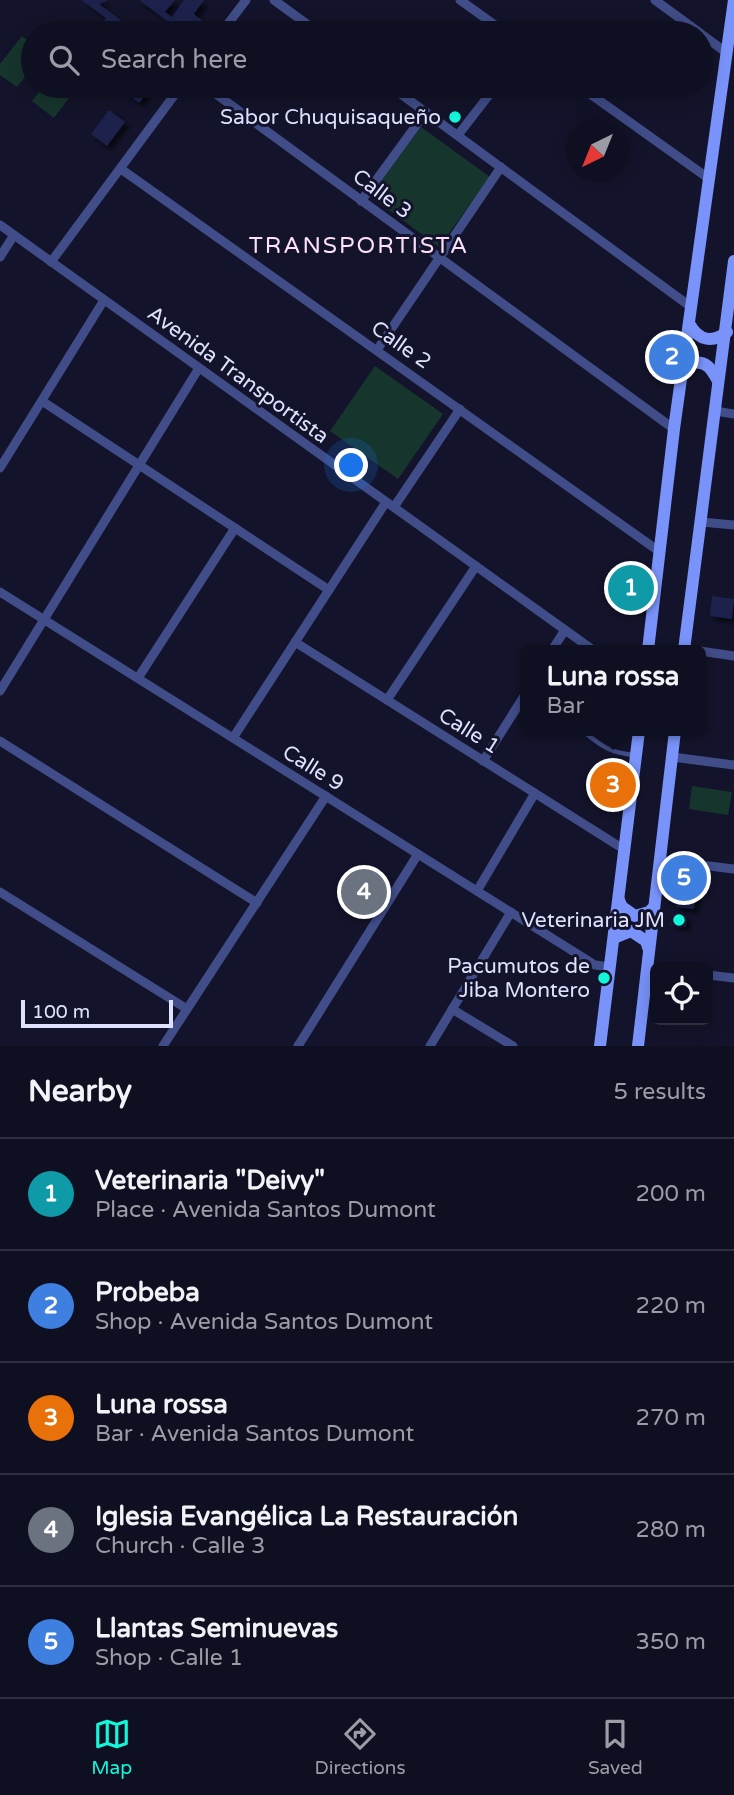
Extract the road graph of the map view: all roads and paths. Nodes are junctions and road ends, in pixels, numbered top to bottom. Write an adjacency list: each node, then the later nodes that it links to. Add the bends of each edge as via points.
1 (246, 0): 6 (street)
2 (275, 0): 7 (street)
3 (460, 0): 8 (street)
4 (654, 0): 9 (street)
5 (734, 0): 11 (main road)
6 (230, 21)
7 (303, 21)
8 (489, 21)
9 (682, 21)
10 (713, 43): 11 (street)
11 (727, 53): 21 (main road)
12 (172, 98): 20 (street)
13 (221, 98): 22 (street, Calle 3)
14 (407, 98): 17 (street)
15 (487, 98): 18 (street)
16 (596, 98): 21 (street)
17 (426, 112): 18 (street); 22 (street)
18 (458, 135): 19 (street)
19 (501, 167): 26 (street); 31 (street)
20 (121, 169): 28 (street); 34 (street, Calle 2)
21 (708, 178): 31 (main road)
22 (361, 201): 26 (street, Calle 3)
23 (0, 225): 24 (street, Avenida Transportista)
24 (14, 235): 25 (street); 28 (street, Avenida Transportista)
25 (0, 257)
26 (438, 258): 34 (street); 42 (street, Calle 3)
27 (734, 261): 29 (main road)
28 (51, 262): 30 (street, Avenida Transportista)
29 (732, 287): 33 (main road)
30 (104, 300): 35 (street, Avenida Transportista); 38 (street)
31 (691, 307): 32 (main road)
32 (690, 325): 33 (main road, via 702,338 720,338); 36 (main road)
33 (727, 332): 37 (main road)
34 (377, 350): 39 (street, Calle 2)
35 (199, 368): 43 (street); 45 (street, Avenida Transportista)
36 (684, 374): 37 (main road, via 692,363 699,362 707,365); 42 (main road)
37 (718, 382): 40 (main road)
38 (42, 401): 43 (street); 44 (street)
39 (460, 409): 45 (street); 49 (street, Calle 2)
40 (715, 411): 41 (street); 46 (main road)
41 (734, 414)
42 (674, 429): 49 (main road)
43 (139, 465): 48 (street); 53 (street)
44 (0, 468)
45 (390, 504): 50 (street, Avenida Transportista); 51 (street)
46 (701, 522): 47 (street); 59 (main road)
47 (734, 526)
48 (235, 528): 51 (street); 62 (street)
49 (660, 552): 58 (main road)
50 (476, 566): 54 (street, Avenida Transportista); 64 (street)
51 (329, 590): 55 (street)
52 (0, 592): 53 (street, Calle 9)
53 (44, 620): 62 (street, Calle 9); 63 (street)
54 (565, 630): 56 (street); 57 (street, Avenida Transportista)
55 (295, 642): 64 (street, Calle 1); 69 (street)
56 (555, 645)
57 (586, 645)
58 (649, 645)
59 (688, 645)
60 (706, 652): 61 (street)
61 (734, 656)
62 (138, 678): 69 (street, Calle 9)
63 (0, 691)
64 (387, 700): 73 (street, Calle 1)
65 (520, 702): 73 (street)
66 (589, 736): 71 (lane, via 603,748)
67 (639, 736): 71 (main road)
68 (674, 736): 72 (main road)
69 (233, 738): 76 (street, Calle 9)
70 (0, 741): 84 (street)
71 (637, 755): 77 (main road)
72 (672, 757): 74 (street); 79 (main road)
73 (483, 761): 75 (street, Calle 1)
74 (734, 765)
75 (535, 793): 77 (street, Calle 1); 81 (street)
76 (326, 796): 78 (street, Calle 9); 84 (street)
77 (625, 850): 83 (main road)
78 (418, 854): 81 (street, Calle 9); 97 (street)
79 (660, 860): 80 (street); 85 (main road)
80 (734, 869)
81 (477, 891): 86 (street, Calle 9)
82 (0, 892): 94 (street)
83 (619, 900): 85 (main road, via 635,916); 87 (main road)
84 (257, 903): 94 (street)
85 (654, 906): 88 (main road)
86 (511, 912): 90 (street, Calle 9, via 595,965); 95 (street)
87 (614, 938): 88 (main road, via 621,932 640,934); 90 (main road)
88 (649, 950): 89 (main road)
89 (650, 962)
90 (610, 967): 100 (main road)
91 (650, 974): 101 (main road)
92 (713, 976): 93 (street)
93 (734, 978)
94 (187, 1009): 96 (street)
95 (452, 1009): 98 (street); 99 (street)
96 (163, 1046)
97 (298, 1046)
98 (429, 1046)
99 (513, 1046)
100 (600, 1046)
101 (638, 1046)

